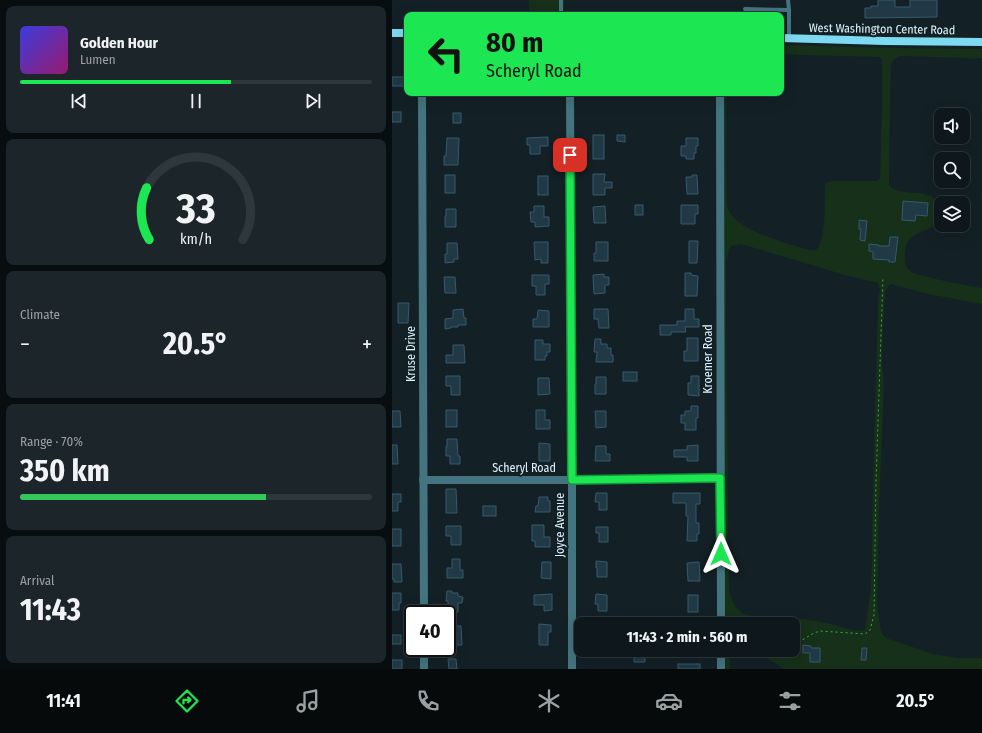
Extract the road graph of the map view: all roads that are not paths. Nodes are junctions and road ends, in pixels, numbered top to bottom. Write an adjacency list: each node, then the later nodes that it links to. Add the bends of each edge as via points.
1 (561, 0): 5 (lane)
2 (788, 0): 4 (lane)
3 (745, 9): 4 (lane)
4 (789, 10): 8 (lane)
5 (561, 12)
6 (392, 33): 7 (main road)
7 (404, 33)
8 (785, 39): 9 (main road, West Washington Center Road)
9 (982, 42)
10 (422, 96): 14 (street, Kruse Drive)
11 (570, 96): 15 (street, Joyce Avenue)
12 (720, 96): 13 (street, Kroemer Road)
13 (720, 478): 15 (street, Scheryl Road); 17 (street, Kroemer Road)
14 (423, 480): 15 (street, Scheryl Road); 16 (street, Kruse Drive)
15 (572, 480): 21 (street, Joyce Avenue)
16 (424, 605)
17 (721, 617)
18 (424, 657): 20 (street)
19 (721, 657): 22 (street)
20 (424, 669)
21 (572, 669)
22 (721, 669)

